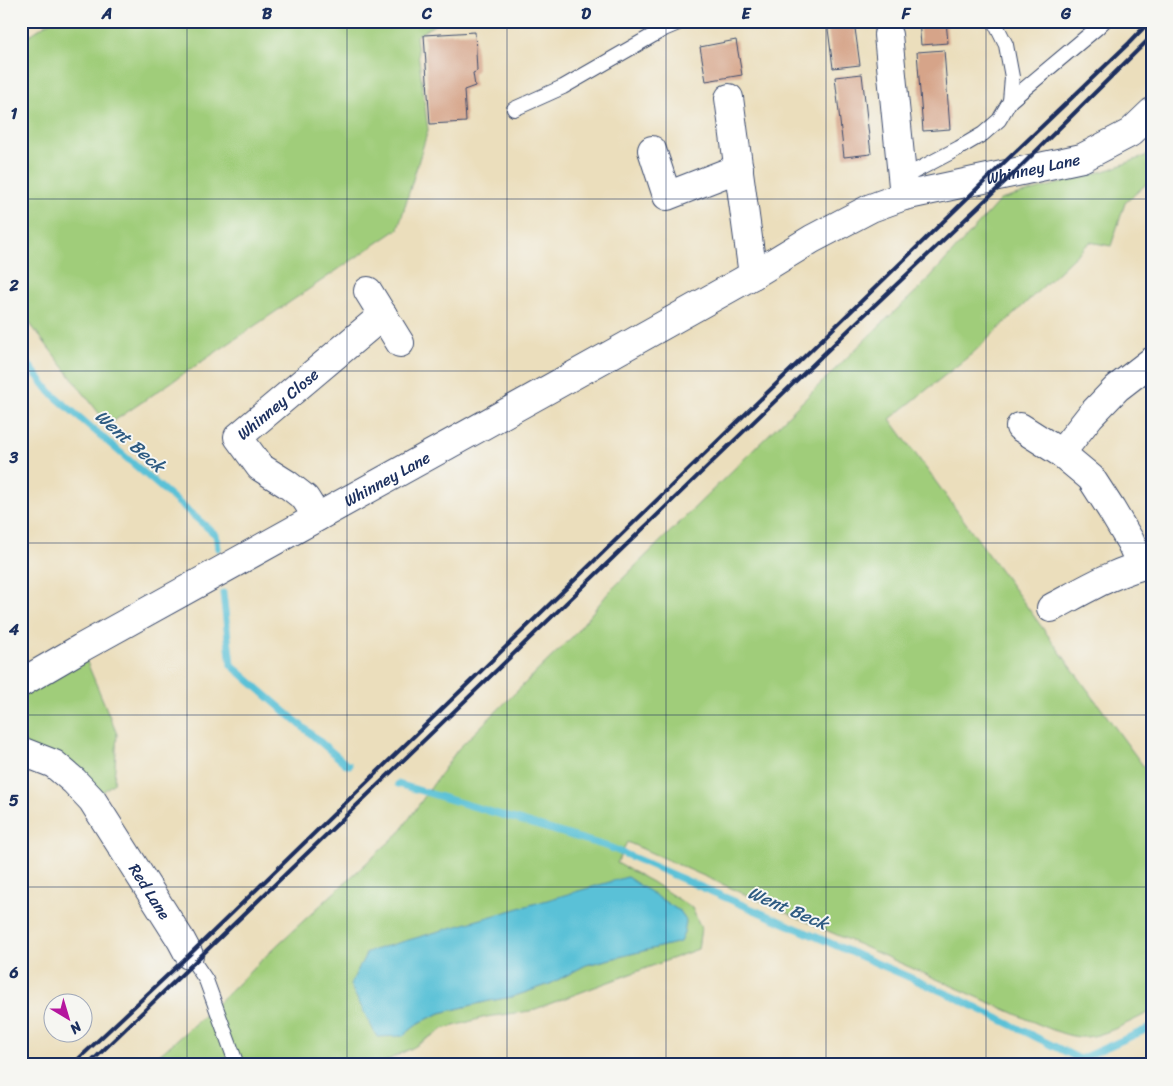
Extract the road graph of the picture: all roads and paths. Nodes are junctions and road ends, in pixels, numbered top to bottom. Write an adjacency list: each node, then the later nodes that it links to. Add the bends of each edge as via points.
1 (683, 21): 7 (lane, via 563,87)
2 (994, 21): 6 (lane, via 1006,45 1012,77)
3 (1104, 21): 6 (lane)
4 (896, 45): 11 (street)
5 (729, 98): 10 (street)
6 (1010, 101): 11 (lane, via 999,120 983,134)
7 (514, 109)
8 (1152, 112): 11 (street, Whinney Lane, via 1130,133 1082,158)
9 (652, 150): 10 (street, via 667,196)
10 (739, 168): 12 (street)
11 (903, 187): 12 (street, Whinney Lane)
12 (753, 275): 19 (street, Whinney Lane)
13 (368, 291): 14 (street)
14 (383, 315): 15 (street); 19 (street, Whinney Close, via 238,438 260,467 305,498)
15 (400, 343)
16 (1152, 360): 18 (street, via 1117,388)
17 (1020, 427): 18 (street)
18 (1061, 454): 20 (street, via 1091,478)
19 (317, 517): 22 (street, Whinney Lane)
20 (1146, 564): 21 (street, via 1101,581)
21 (1051, 608)
22 (21, 683)
23 (21, 751): 24 (street, Red Lane, via 54,764 92,800)
24 (189, 955): 25 (lane, Red Lane, via 206,980)
25 (237, 1065)

